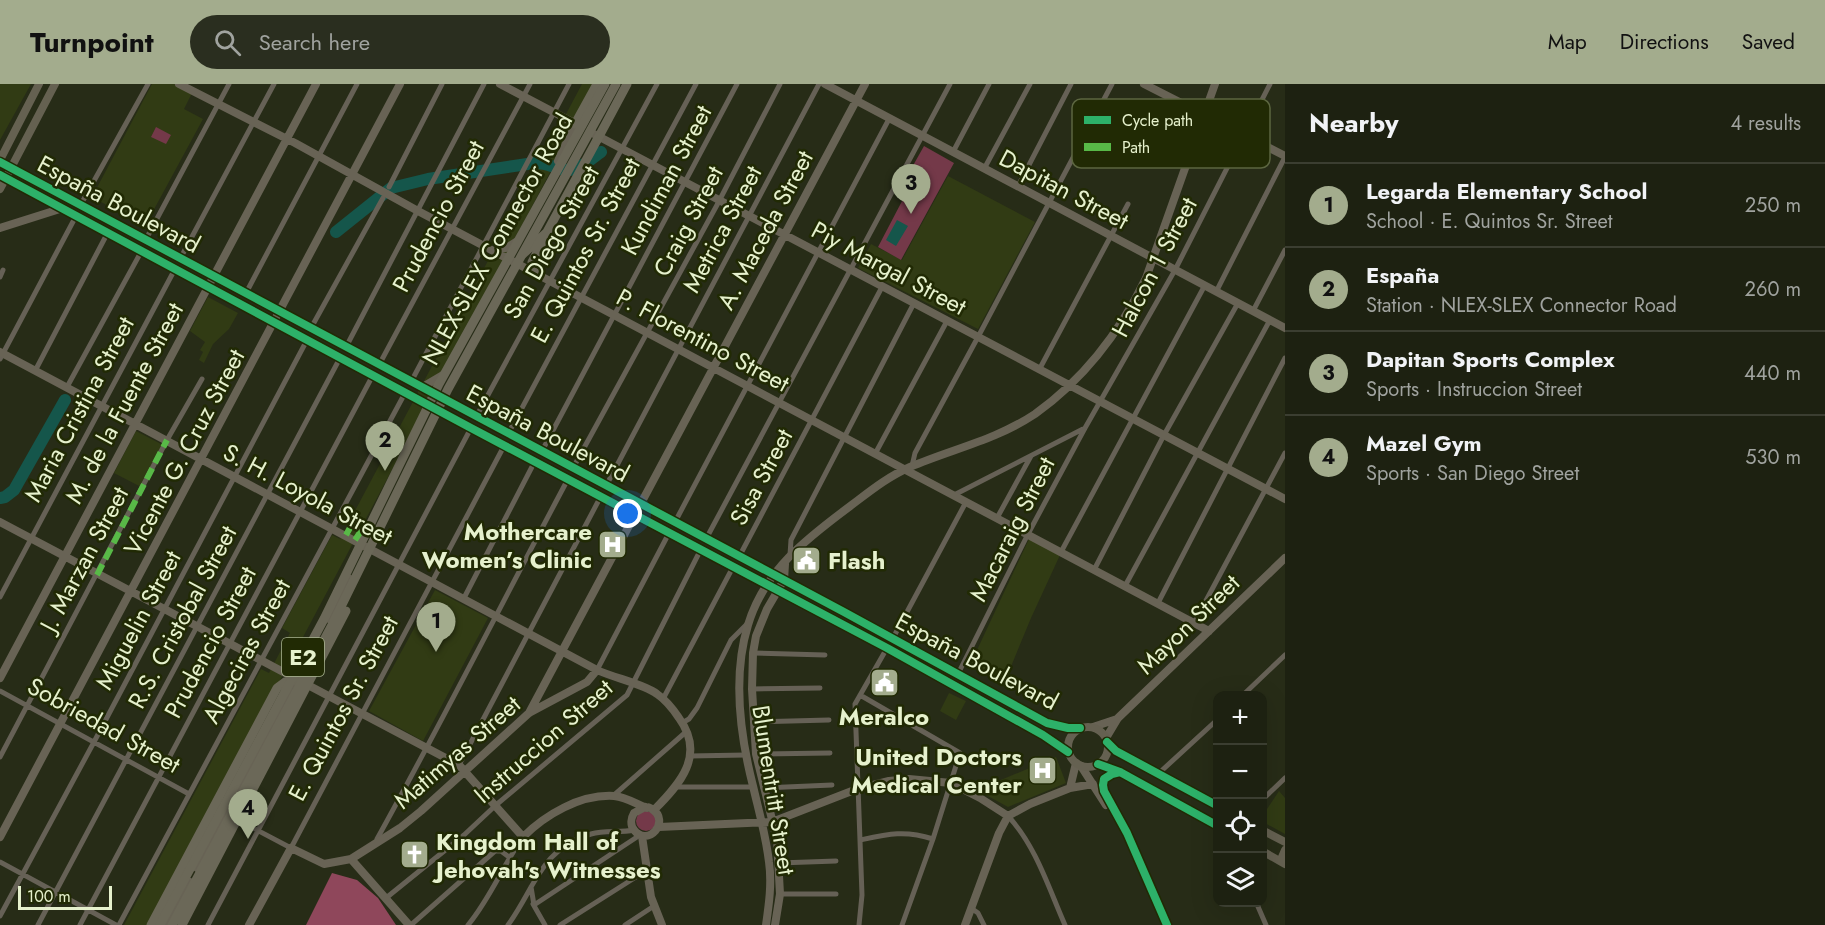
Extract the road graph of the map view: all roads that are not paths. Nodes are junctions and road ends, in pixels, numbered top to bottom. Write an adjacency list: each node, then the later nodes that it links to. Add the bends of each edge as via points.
1 (39, 84): 55 (main road)
2 (56, 84): 57 (main road)
3 (148, 84): 70 (street)
4 (229, 84): 40 (street)
5 (274, 84): 45 (street)
6 (316, 84): 48 (street, M. de la Fuente Street)
7 (357, 84): 52 (street)
8 (400, 84): 61 (street, Vicente G. Cruz Street)
9 (442, 84): 66 (street)
10 (484, 84): 72 (street)
11 (500, 84): 34 (street, Piy Margal Street)
12 (530, 84): 34 (street, Prudencio Street)
13 (569, 84): 42 (street)
14 (597, 84): 41 (highway)
15 (605, 84): 322 (highway, NLEX-SLEX Connector Road / E2, bridge, via 439,384 324,619)
16 (615, 84): 324 (highway, NLEX-SLEX Connector Road / E2, bridge, via 448,389 333,623)
17 (627, 84): 77 (highway, bridge)
18 (657, 84): 49 (street, San Diego Street)
19 (696, 84): 56 (street, E. Quintos Sr. Street)
20 (737, 84): 63 (street, Kundiman Street)
21 (780, 84): 67 (street, Craig Street)
22 (819, 84): 74 (street, Metrica Street)
23 (825, 84): 39 (street, Dapitan Street)
24 (865, 84): 39 (street, A. Maceda Street)
25 (950, 84): 47 (street)
26 (989, 84): 51 (street)
27 (1030, 84): 60 (street)
28 (1071, 84): 64 (street)
29 (1112, 84): 35 (street)
30 (1215, 84): 37 (street, Blumentritt Street)
31 (1270, 84): 38 (street, Halcon 1 Street)
32 (184, 85): 40 (street, P. Florentino Street)
33 (1149, 85): 36 (street)
34 (523, 96): 42 (street, Piy Margal Street); 76 (street, Prudencio Street)
35 (1104, 99)
36 (1175, 99)
37 (1210, 99)
38 (1262, 99)
39 (856, 101): 44 (street, Dapitan Street); 79 (street, A. Maceda Street)
40 (218, 105): 45 (street, P. Florentino Street); 81 (street)
41 (584, 107): 43 (street); 46 (highway)
42 (554, 112): 43 (street, Piy Margal Street); 83 (street)
43 (564, 118): 46 (street, Piy Margal Street)
44 (889, 119): 47 (street, Dapitan Street); 87 (street)
45 (253, 123): 48 (street, P. Florentino Street); 90 (street)
46 (575, 124): 49 (street, Piy Margal Street); 82 (street, bridge)
47 (922, 136): 51 (street, Dapitan Street); 94 (street)
48 (287, 139): 52 (street, P. Florentino Street); 97 (street, M. de la Fuente Street)
49 (623, 149): 56 (street, Piy Margal Street); 99 (street, San Diego Street)
50 (1270, 149): 53 (street)
51 (953, 152): 60 (street, Dapitan Street)
52 (319, 157): 61 (street, P. Florentino Street); 104 (street)
53 (1285, 157): 103 (street)
54 (1072, 158): 68 (street)
55 (0, 161): 57 (main road, España Boulevard)
56 (652, 164): 63 (street, Piy Margal Street); 105 (street, E. Quintos Sr. Street)
57 (11, 168): 62 (main road); 70 (main road, España Boulevard)
58 (1185, 168): 89 (street, Blumentritt Street)
59 (1227, 168): 95 (street, Halcon 1 Street)
60 (984, 169): 64 (street, Dapitan Street)
61 (354, 175): 66 (street, P. Florentino Street); 109 (street, Vicente G. Cruz Street)
62 (3, 177): 65 (main road); 71 (main road, España Boulevard)
63 (686, 182): 67 (street, Piy Margal Street); 110 (street, Kundiman Street)
64 (1017, 186): 68 (street, Dapitan Street)
65 (0, 189)
66 (384, 192): 72 (street, P. Florentino Street); 114 (street)
67 (720, 200): 74 (street, Piy Margal Street); 116 (street, Craig Street)
68 (1048, 203): 80 (street, Dapitan Street); 117 (street)
69 (1128, 204): 80 (street)
70 (80, 206): 81 (main road, España Boulevard)
71 (63, 208): 73 (main road, España Boulevard); 75 (street)
72 (418, 211): 76 (street, P. Florentino Street); 119 (street)
73 (76, 216): 78 (main road, España Boulevard); 121 (street)
74 (750, 216): 79 (street, Piy Margal Street); 120 (street, Metrica Street)
75 (0, 228)
76 (451, 228): 83 (street, P. Florentino Street); 124 (street, Prudencio Street)
77 (547, 232): 91 (highway); 96 (highway, via 532,262)
78 (107, 234): 86 (main road, España Boulevard); 126 (street)
79 (785, 234): 87 (street, Piy Margal Street); 125 (street, A. Maceda Street)
80 (1110, 236): 89 (street, Dapitan Street); 127 (street)
81 (145, 241): 90 (main road, España Boulevard)
82 (516, 242): 85 (street); 88 (street)
83 (484, 246): 85 (street, P. Florentino Street); 130 (street)
84 (1285, 250): 108 (street)
85 (495, 251): 88 (street, P. Florentino Street)
86 (141, 252): 92 (main road, España Boulevard); 133 (street)
87 (819, 253): 94 (street, Piy Margal Street); 132 (street)
88 (507, 258): 91 (street, P. Florentino Street); 134 (street, via 447,371)
89 (1153, 258): 95 (street, Dapitan Street); 131 (street, Blumentritt Street, via 1134,303 1116,331 1096,359)
90 (180, 259): 97 (main road, España Boulevard)
91 (517, 263): 96 (street, P. Florentino Street); 136 (street)
92 (175, 269): 102 (main road, España Boulevard); 139 (street, Maria Cristina Street)
93 (3, 270): 98 (street)
94 (851, 270): 101 (street, Piy Margal Street); 137 (street)
95 (1175, 270): 100 (street, Dapitan Street); 138 (street, Halcon 1 Street)
96 (537, 274): 99 (street, P. Florentino Street)
97 (213, 276): 102 (street, M. de la Fuente Street); 104 (main road, España Boulevard)
98 (0, 277)
99 (551, 281): 105 (street, P. Florentino Street); 141 (street, San Diego Street)
100 (1204, 285): 103 (street, Dapitan Street); 143 (street)
101 (882, 286): 106 (street, Piy Margal Street); 142 (street, Sisa Street)
102 (207, 288): 113 (main road, España Boulevard); 144 (street, M. de la Fuente Street)
103 (1216, 292): 107 (street, Dapitan Street)
104 (246, 293): 109 (main road, España Boulevard)
105 (583, 298): 110 (street, P. Florentino Street); 147 (street, E. Quintos Sr. Street)
106 (914, 303): 112 (street, Piy Margal Street); 149 (street)
107 (1238, 303): 108 (street, Dapitan Street); 148 (street)
108 (1253, 311): 111 (street, Dapitan Street)
109 (280, 312): 113 (street, Vicente G. Cruz Street); 114 (main road, España Boulevard)
110 (615, 315): 116 (street, P. Florentino Street); 152 (street, Kundiman Street)
111 (1270, 320): 115 (street, Dapitan Street); 153 (street)
112 (947, 321): 117 (street, Piy Margal Street); 155 (street)
113 (275, 323): 118 (main road, España Boulevard); 157 (street, Vicente G. Cruz Street)
114 (310, 328): 119 (main road, España Boulevard)
115 (1285, 328)
116 (648, 333): 120 (street, P. Florentino Street); 159 (street, Craig Street)
117 (978, 337): 127 (street, Piy Margal Street); 160 (street)
118 (307, 340): 122 (main road, España Boulevard); 162 (street, Miguelin Street)
119 (346, 347): 124 (main road, España Boulevard)
120 (679, 349): 125 (street, P. Florentino Street); 164 (street, Metrica Street)
121 (1, 355): 126 (street, S. H. Loyola Street)
122 (340, 358): 128 (main road, España Boulevard); 166 (street, R.S. Cristobal Street)
123 (1285, 358): 161 (street)
124 (379, 365): 130 (main road, España Boulevard)
125 (714, 368): 132 (street, P. Florentino Street); 171 (street, A. Maceda Street)
126 (35, 370): 133 (street, S. H. Loyola Street)
127 (1039, 370): 131 (street, Piy Margal Street)
128 (373, 375): 135 (main road, España Boulevard); 172 (street, Prudencio Street)
129 (202, 379): 150 (street, J. Marzan Street)
130 (411, 382): 134 (main road, España Boulevard)
131 (1069, 385): 138 (street, Piy Margal Street); 160 (street, Blumentritt Street, via 1035,413 996,436)
132 (748, 386): 137 (street, P. Florentino Street); 176 (street)
133 (67, 387): 139 (street, S. H. Loyola Street)
134 (421, 388): 136 (main road, España Boulevard)
135 (405, 393): 140 (main road, España Boulevard); 178 (street, Algeciras Street)
136 (445, 401): 140 (street); 141 (main road, España Boulevard)
137 (779, 402): 142 (street, P. Florentino Street); 184 (street)
138 (1101, 402): 143 (street, Piy Margal Street); 146 (street, Macaraig Street)
139 (101, 405): 144 (street, S. H. Loyola Street); 183 (street, Maria Cristina Street)
140 (439, 411): 145 (main road, España Boulevard); 186 (street)
141 (476, 417): 147 (main road, España Boulevard)
142 (811, 420): 149 (street, P. Florentino Street); 191 (street, Sisa Street)
143 (1134, 420): 148 (street, Piy Margal Street); 188 (street)
144 (135, 423): 150 (street, S. H. Loyola Street); 190 (street, M. de la Fuente Street)
145 (471, 428): 151 (main road, España Boulevard); 194 (street)
146 (1085, 429): 156 (street); 181 (street, Macaraig Street)
147 (508, 434): 152 (main road, España Boulevard)
148 (1164, 435): 153 (street, Piy Margal Street); 196 (street)
149 (843, 437): 155 (street, P. Florentino Street); 189 (street, via 791,540)
150 (167, 440): 157 (street, S. H. Loyola Street); 198 (street, J. Marzan Street)
151 (504, 446): 158 (main road, España Boulevard); 200 (street, E. Quintos Sr. Street)
152 (542, 451): 159 (main road, España Boulevard)
153 (1197, 453): 161 (street, Piy Margal Street); 202 (street)
154 (1285, 453): 165 (street)
155 (875, 454): 160 (street, P. Florentino Street)
156 (1032, 455): 167 (street); 174 (street)
157 (202, 459): 162 (street, S. H. Loyola Street); 204 (street, Vicente G. Cruz Street)
158 (535, 461): 163 (main road, España Boulevard); 206 (street)
159 (573, 468): 164 (main road, España Boulevard)
160 (908, 468): 167 (street, P. Florentino Street); 189 (street, Blumentritt Street, via 872,489)
161 (1228, 469): 165 (street, Piy Margal Street); 207 (street)
162 (234, 477): 166 (street, S. H. Loyola Street); 208 (street, Miguelin Street)
163 (568, 479): 168 (main road, España Boulevard); 209 (street)
164 (606, 486): 171 (main road, España Boulevard)
165 (1266, 489): 169 (street, Piy Margal Street); 211 (street)
166 (267, 494): 172 (street, S. H. Loyola Street); 212 (street, R.S. Cristobal Street)
167 (954, 495): 170 (street, P. Florentino Street)
168 (601, 496): 173 (main road, España Boulevard); 214 (street)
169 (1285, 499)
170 (966, 501): 174 (street, P. Florentino Street); 215 (street)
171 (641, 504): 173 (street, A. Maceda Street); 176 (main road, España Boulevard)
172 (300, 511): 178 (street, S. H. Loyola Street); 216 (street, Prudencio Street)
173 (636, 515): 180 (main road, España Boulevard); 218 (street, A. Maceda Street)
174 (997, 518): 181 (street, P. Florentino Street)
175 (0, 522): 183 (street)
176 (675, 522): 184 (main road, España Boulevard)
177 (351, 526): 182 (street)
178 (333, 528): 182 (street, S. H. Loyola Street); 222 (street, Algeciras Street)
179 (361, 531): 185 (street)
180 (669, 533): 187 (main road, España Boulevard); 223 (street)
181 (1028, 534): 188 (street, P. Florentino Street); 224 (street, Macaraig Street)
182 (346, 535): 185 (street, S. H. Loyola Street)
183 (30, 539): 190 (street); 205 (street, Maria Cristina Street)
184 (706, 539): 191 (main road, España Boulevard)
185 (355, 540): 186 (street, S. H. Loyola Street)
186 (367, 547): 194 (street, S. H. Loyola Street); 226 (street); 325 (highway, bridge, via 366,564 338,628)
187 (701, 549): 195 (main road, España Boulevard); 227 (street, Instruccion Street)
188 (1061, 552): 196 (street, P. Florentino Street)
189 (790, 555): 193 (street, Blumentritt Street)
190 (64, 556): 198 (street); 225 (street, M. de la Fuente Street)
191 (739, 556): 197 (main road, España Boulevard)
192 (1285, 558): 213 (street, Mayon Street)
193 (785, 564): 197 (street, Blumentritt Street); 199 (street, Blumentritt Street)
194 (400, 565): 200 (street, S. H. Loyola Street); 233 (street)
195 (733, 567): 201 (main road, España Boulevard); 234 (street)
196 (1094, 570): 202 (street, P. Florentino Street)
197 (772, 574): 199 (main road, España Boulevard); 201 (street, Blumentritt Street)
198 (97, 575): 204 (street); 235 (street, J. Marzan Street)
199 (784, 580): 203 (street, Blumentritt Street); 215 (main road, España Boulevard)
200 (433, 582): 206 (street, S. H. Loyola Street); 237 (street, E. Quintos Sr. Street)
201 (768, 584): 203 (main road, España Boulevard); 210 (street, Blumentritt Street)
202 (1125, 586): 207 (street, P. Florentino Street)
203 (778, 590): 217 (main road, España Boulevard); 219 (street, Blumentritt Street, via 759,628)
204 (130, 592): 208 (street); 243 (street, Vicente G. Cruz Street)
205 (0, 597)
206 (464, 598): 209 (street, S. H. Loyola Street)
207 (1158, 603): 211 (street, P. Florentino Street)
208 (164, 609): 212 (street); 248 (street, Miguelin Street)
209 (495, 615): 214 (street, S. H. Loyola Street); 249 (street)
210 (748, 623): 241 (street, via 734,636 696,708); 253 (street, Blumentritt Street, via 742,646 740,691)
211 (1194, 623): 213 (street, P. Florentino Street)
212 (197, 626): 216 (street); 256 (street, R.S. Cristobal Street)
213 (1209, 631): 238 (street, Mayon Street)
214 (528, 632): 218 (street, S. H. Loyola Street); 259 (street)
215 (893, 638): 224 (main road, España Boulevard)
216 (229, 644): 222 (street); 262 (street, Prudencio Street)
217 (887, 648): 232 (street); 250 (main road, España Boulevard)
218 (562, 651): 223 (street, S. H. Loyola Street); 236 (street, A. Maceda Street)
219 (753, 653): 220 (street); 229 (street, Blumentritt Street)
220 (825, 655)
221 (1285, 655): 231 (street)
222 (261, 661): 226 (street); 272 (street, Algeciras Street)
223 (597, 670): 227 (street); 236 (street, Matimyas Street, via 587,682)
224 (958, 674): 245 (main road, España Boulevard, via 1047,723)
225 (0, 678)
226 (296, 680): 233 (street); 279 (street); 321 (highway, via 277,688)
227 (632, 684): 234 (street, via 650,689); 276 (street, Instruccion Street, via 627,695)
228 (820, 688): 229 (street)
229 (752, 689): 240 (street, Blumentritt Street)
230 (0, 691): 235 (street, Sobriedad Street)
231 (1247, 691)
232 (860, 695): 264 (street, via 959,750); 271 (street, via 855,704)
233 (330, 698): 237 (street); 285 (street)
234 (663, 699): 241 (street)
235 (27, 705): 243 (street, Sobriedad Street); 255 (street, J. Marzan Street)
236 (529, 712): 259 (street, Matimyas Street)
237 (362, 715): 249 (street); 295 (street, E. Quintos Sr. Street)
238 (1118, 718): 244 (street, Mayon Street); 247 (street, Mayon Street)
239 (829, 720): 240 (street)
240 (753, 722): 252 (street, Blumentritt Street)
241 (682, 723): 246 (street)
242 (1213, 723): 261 (street)
243 (60, 724): 248 (street, Sobriedad Street); 289 (street, Vicente G. Cruz Street)
244 (1093, 727): 245 (main road); 247 (main road)
245 (1080, 728): 250 (main road, via 1070,738)
246 (687, 731): 254 (street); 273 (street)
247 (1107, 740): 257 (main road, via 1107,752); 261 (main road, via 1116,751)
248 (94, 742): 256 (street, Sobriedad Street); 305 (street, Miguelin Street)
249 (427, 748): 259 (street); 294 (street, via 376,838)
250 (1068, 752): 258 (main road)
251 (830, 753): 252 (street)
252 (756, 754): 269 (street, Blumentritt Street)
253 (746, 755): 254 (street); 268 (street, Blumentritt Street)
254 (690, 756): 267 (street)
255 (0, 757)
256 (127, 760): 262 (street, Sobriedad Street); 307 (street, R.S. Cristobal Street)
257 (1098, 764): 258 (main road); 260 (main road)
258 (1078, 765): 265 (street); 270 (street)
259 (462, 768): 276 (street); 294 (street, Matimyas Street, via 421,811)
260 (1120, 772): 283 (main road); 287 (street, via 1107,776 1103,785)
261 (1158, 774): 275 (main road)
262 (160, 777): 272 (street, Sobriedad Street); 316 (street, Prudencio Street)
263 (1285, 778): 274 (street)
264 (951, 783): 271 (street, via 909,779); 280 (street); 291 (street)
265 (1093, 784): 270 (street); 287 (street)
266 (832, 785): 269 (street)
267 (676, 787): 268 (street); 278 (street)
268 (753, 787): 282 (street, Blumentritt Street)
269 (763, 788): 281 (street, Blumentritt Street)
270 (1070, 788): 280 (street)
271 (857, 789): 281 (street); 292 (street)
272 (189, 794): 320 (street, Algeciras Street)
273 (613, 796): 277 (street); 290 (street, via 568,806)
274 (1265, 799)
275 (1213, 803)
276 (496, 805): 290 (street); 310 (street, Instruccion Street)
277 (645, 807): 278 (street); 288 (street, via 634,813 631,824)
278 (654, 810): 284 (street)
279 (226, 814): 285 (street); 323 (street)
280 (1008, 816): 315 (street); 341 (street, via 1030,849)
281 (772, 822): 282 (street); 302 (street, Blumentritt Street)
282 (763, 823): 284 (street); 335 (street, Blumentritt Street, via 770,874)
283 (1213, 823)
284 (659, 827): 288 (street, via 652,834)
285 (258, 831): 295 (street); 326 (street)
286 (1267, 832): 293 (main road)
287 (1127, 833): 342 (street)
288 (639, 834): 304 (street); 306 (street, via 601,832 573,841 553,854); 312 (street)
289 (0, 837)
290 (523, 837): 298 (street)
291 (933, 839): 292 (street, via 902,832); 338 (street)
292 (860, 840): 337 (street)
293 (1285, 842)
294 (378, 843): 299 (street, Matimyas Street)
295 (291, 848): 299 (street, via 324,864); 327 (street, E. Quintos Sr. Street)
296 (1285, 850): 303 (main road)
297 (1267, 853): 303 (main road)
298 (509, 857): 328 (street, via 501,850 495,851); 329 (street)
299 (351, 859): 310 (street)
300 (836, 861): 302 (street)
301 (0, 862): 305 (street)
302 (779, 863): 308 (street, Blumentritt Street)
303 (1285, 863)
304 (647, 870): 313 (street); 332 (street)
305 (22, 874): 307 (street); 317 (street, Miguelin Street)
306 (530, 886): 311 (street); 312 (street)
307 (56, 891): 316 (street); 318 (street, R.S. Cristobal Street)
308 (780, 894): 309 (street); 336 (street, Blumentritt Street)
309 (836, 894)
310 (386, 898): 328 (street)
311 (524, 898): 312 (street); 330 (street)
312 (534, 905): 331 (street)
313 (654, 906): 333 (street); 334 (street)
314 (1258, 907): 343 (street)
315 (971, 908): 339 (street); 340 (street)
316 (88, 910): 319 (street, Prudencio Street); 320 (street)
317 (0, 916)
318 (38, 925)
319 (80, 925)
320 (118, 925)
321 (151, 925)
322 (160, 925)
323 (166, 925)
324 (172, 925)
325 (182, 925)
326 (208, 925)
327 (249, 925)
328 (410, 925)
329 (468, 925)
330 (508, 925)
331 (545, 925)
332 (560, 925)
333 (624, 925)
334 (662, 925)
335 (766, 925)
336 (775, 925)
337 (859, 925)
338 (902, 925)
339 (965, 925)
340 (984, 925)
341 (1065, 925)
342 (1167, 925)
343 (1266, 925)

